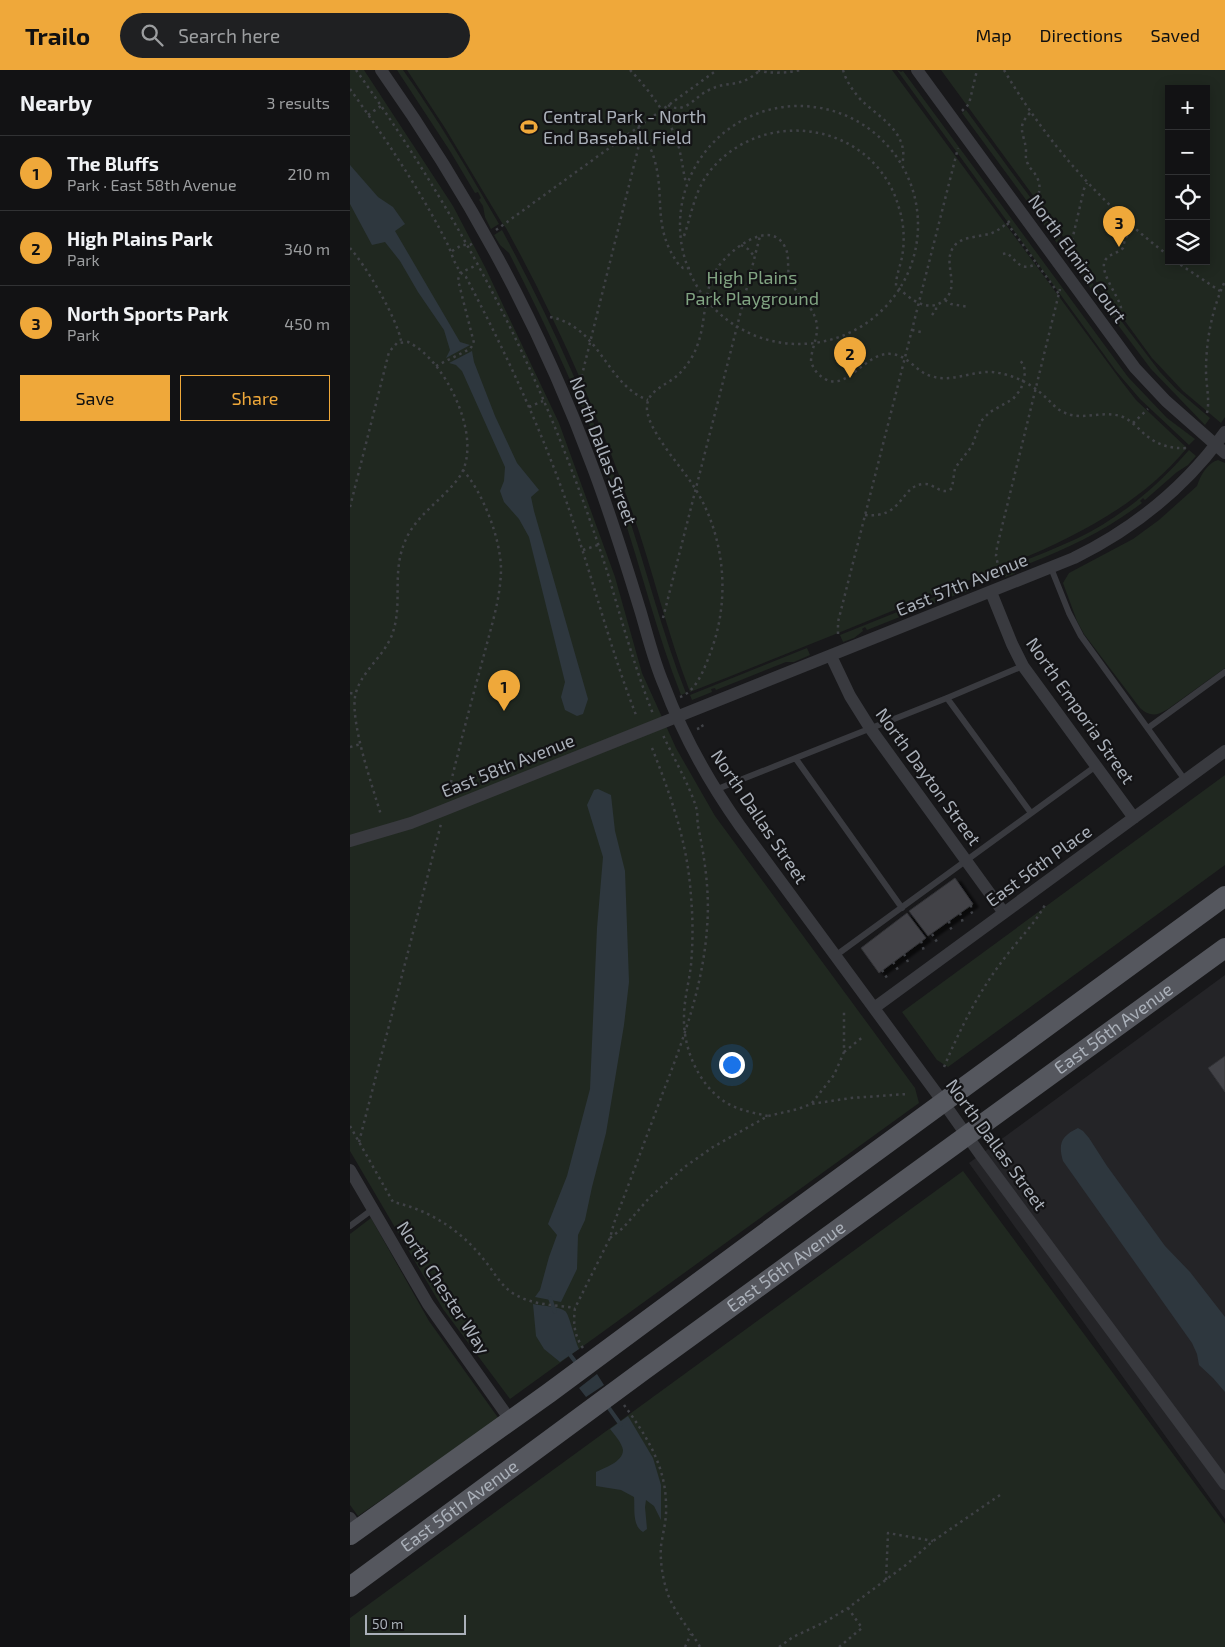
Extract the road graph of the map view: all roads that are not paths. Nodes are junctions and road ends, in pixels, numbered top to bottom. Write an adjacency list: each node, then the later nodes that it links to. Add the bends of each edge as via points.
1 (382, 70): 11 (street, North Dallas Street, via 461,193 545,352 616,530 657,667)
2 (918, 70): 4 (street, North Elmira Court, via 1135,368 1166,401)
3 (1225, 432): 4 (street, East 57th Avenue)
4 (1220, 449): 5 (street, East 57th Avenue, via 1144,517 1103,543)
5 (1051, 568): 6 (street, East 57th Avenue); 13 (lane, via 1075,626)
6 (991, 592): 7 (street, East 57th Avenue); 8 (street, North Emporia Street)
7 (831, 656): 11 (street, East 57th Avenue); 12 (street, North Dayton Street)
8 (1023, 666): 10 (lane); 16 (street, North Emporia Street)
9 (1225, 672): 13 (lane)
10 (947, 698): 12 (lane); 19 (lane)
11 (677, 717): 18 (street, North Dallas Street); 21 (street, East 58th Avenue, via 411,823)
12 (870, 728): 15 (lane); 22 (street, North Dayton Street)
13 (1148, 728): 17 (lane)
14 (1225, 751): 17 (street, East 56th Place)
15 (796, 759): 18 (lane); 24 (lane)
16 (1096, 766): 19 (lane); 20 (street, North Emporia Street)
17 (1186, 780): 20 (street, East 56th Place)
18 (716, 790): 27 (street, North Dallas Street)
19 (1031, 813): 22 (lane)
20 (1134, 818): 25 (street, East 56th Place)
21 (350, 841)
22 (966, 861): 24 (lane); 25 (street, North Dayton Street)
23 (1225, 896): 29 (main road)
24 (902, 908): 27 (lane)
25 (1004, 913): 28 (street, East 56th Place)
26 (1225, 948): 30 (main road, East 56th Avenue)
27 (835, 956): 28 (street, North Dallas Street)
28 (874, 1008): 29 (street, North Dallas Street)
29 (943, 1102): 30 (street, North Dallas Street); 34 (main road)
30 (967, 1136): 35 (street, North Dallas Street); 37 (main road, East 56th Avenue)
31 (350, 1170): 32 (street, North Chester Way)
32 (373, 1210): 33 (lane); 34 (street, North Chester Way, via 435,1314)
33 (350, 1226)
34 (511, 1421): 36 (main road)
35 (1225, 1484)
36 (353, 1528)
37 (350, 1587)

